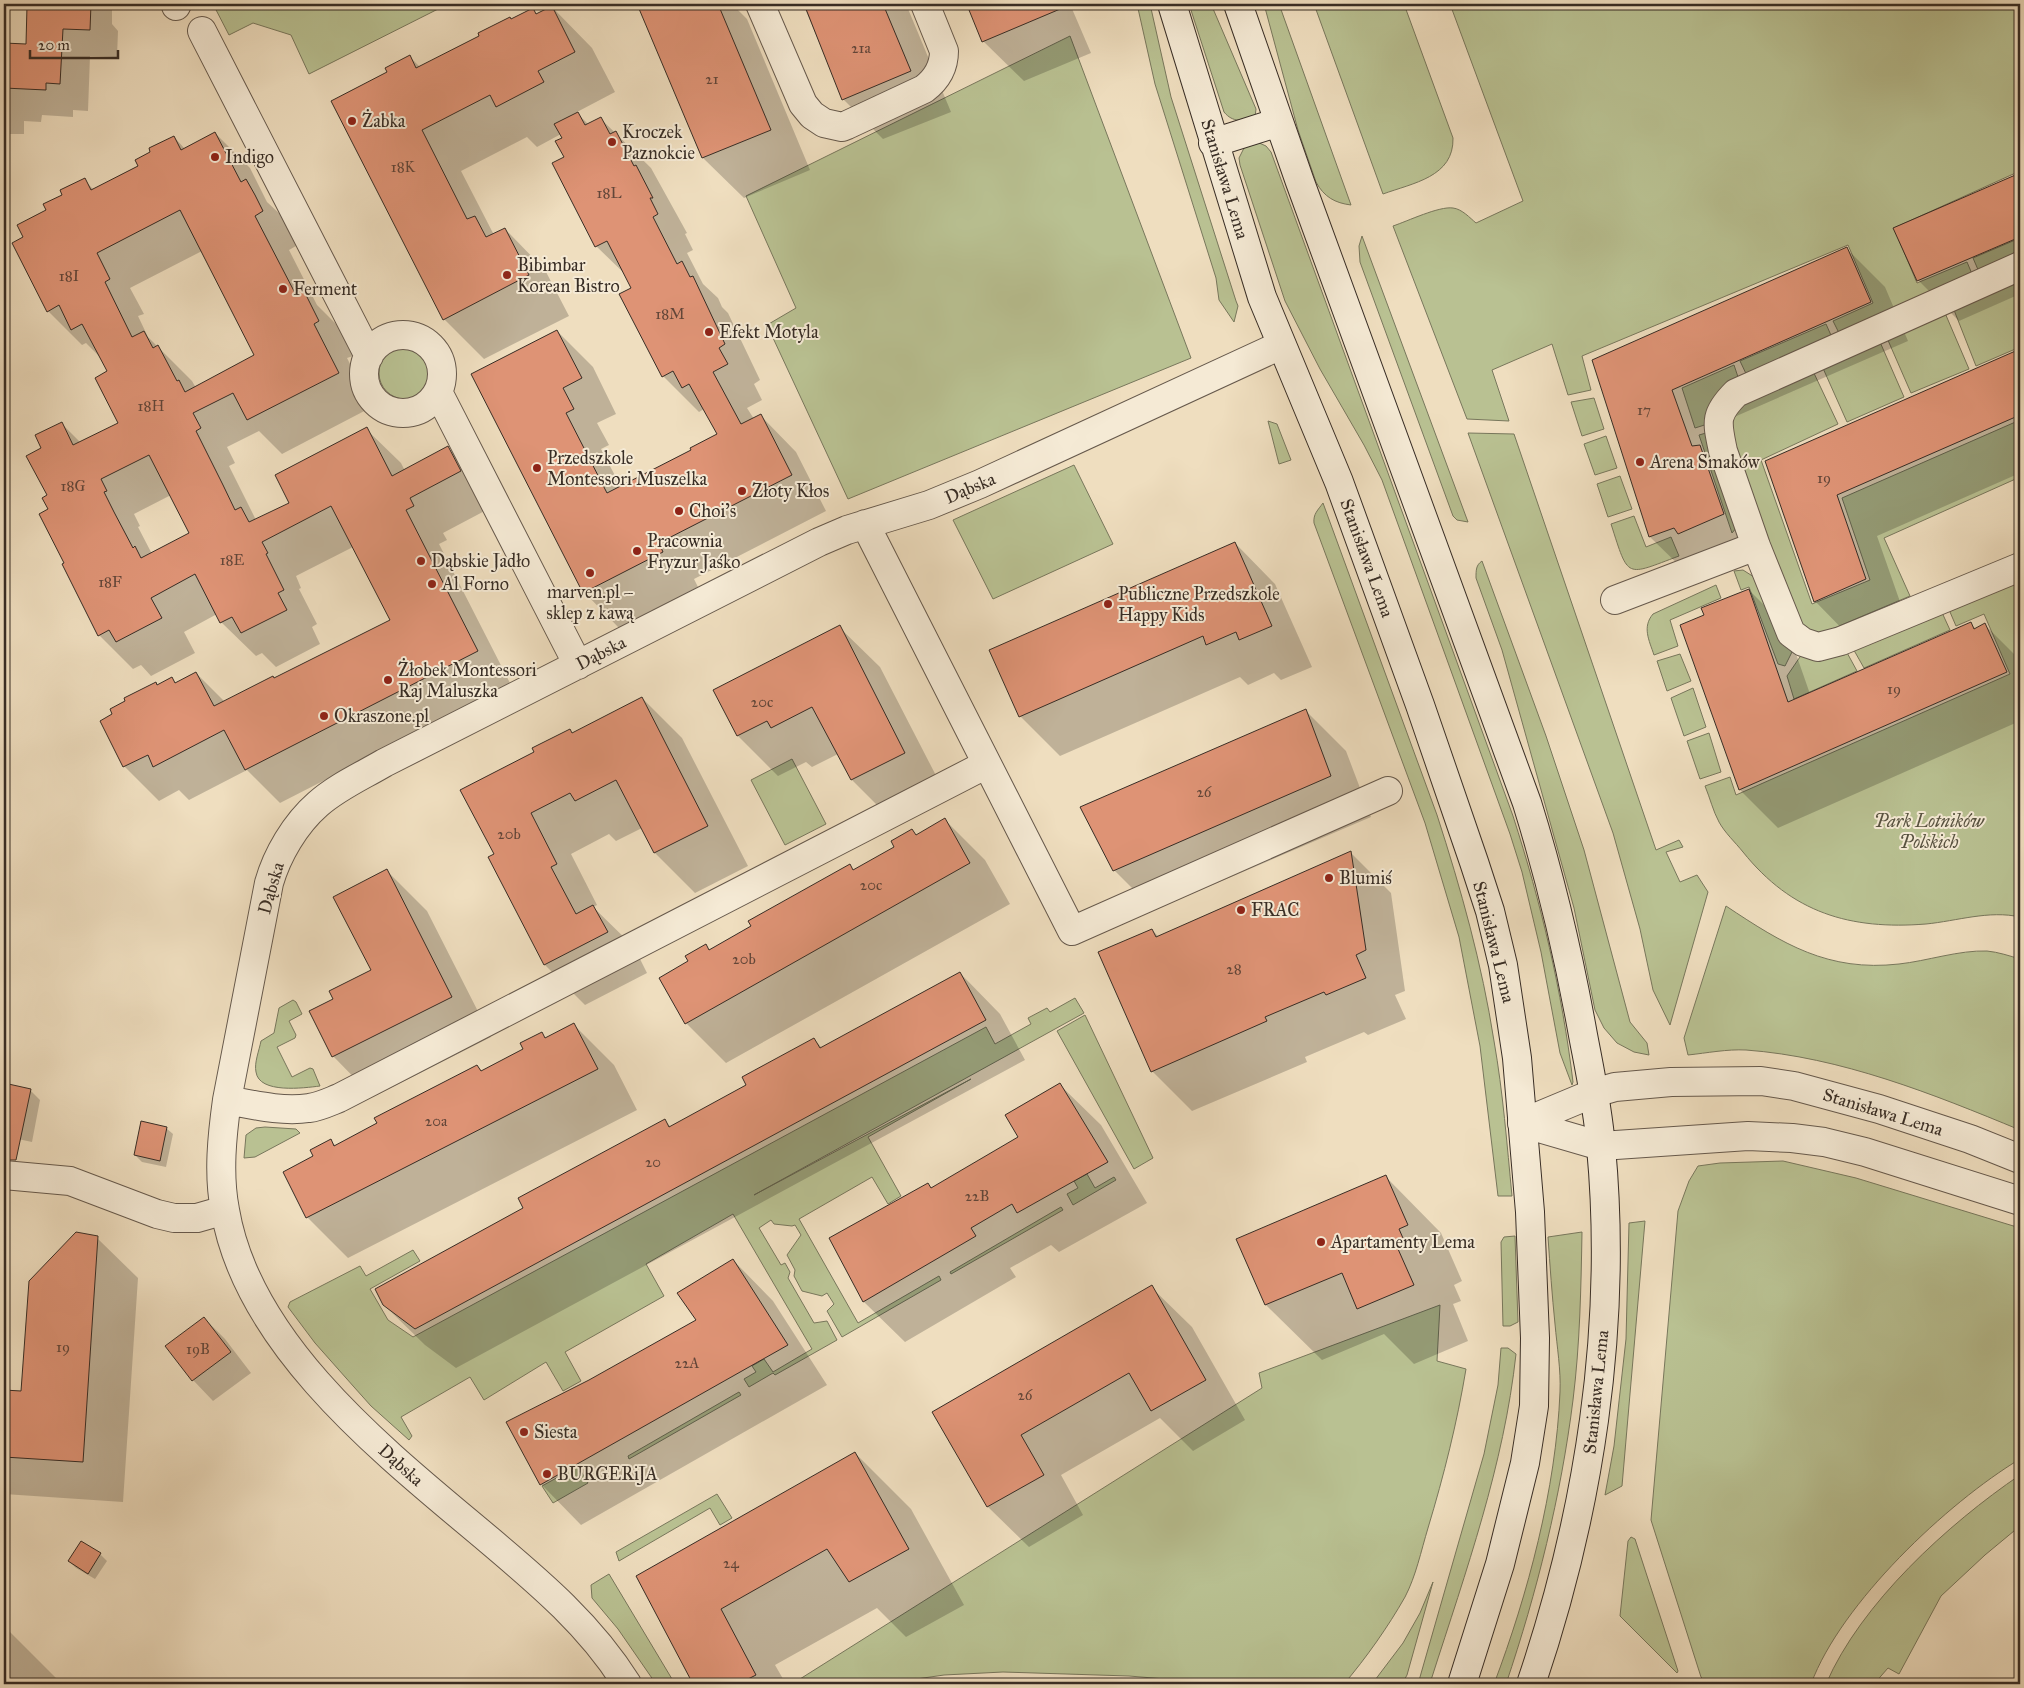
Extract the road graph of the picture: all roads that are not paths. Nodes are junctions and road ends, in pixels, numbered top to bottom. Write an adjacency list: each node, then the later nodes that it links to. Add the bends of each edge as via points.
1 (760, 4): 2 (street, via 807,110 824,123 842,126 924,89 935,79 944,51)
2 (925, 4)
3 (1172, 4): 7 (street, Stanisława Lema)
4 (1238, 4): 6 (street, Stanisława Lema)
5 (202, 31): 10 (street)
6 (1279, 122): 7 (street); 19 (street, Stanisława Lema, via 1526,803 1556,902)
7 (1214, 143): 9 (street, Stanisława Lema, via 1262,296)
8 (2020, 266): 13 (street, via 1736,393 1722,407 1718,425 1723,451)
9 (1281, 345): 12 (street, Dąbska, via 980,484 928,506); 21 (street, Stanisława Lema, via 1339,482 1490,911 1511,1013)
10 (369, 356): 11 (street, via 365,369 366,384 373,398 385,408 399,412 414,411 428,404); 11 (street, via 379,343 393,336 420,339 434,350 441,364 442,379)
11 (438, 392): 16 (street)
12 (865, 524): 16 (street, Dąbska, via 782,560); 17 (street)
13 (1756, 546): 14 (street, via 1791,633 1818,648); 15 (street)
14 (2020, 567)
15 (1615, 600)
16 (578, 665): 20 (street, Dąbska, via 384,763 329,796 308,814 276,862 269,883)
17 (987, 764): 18 (street, via 1072,931); 20 (street, via 339,1098 311,1108 296,1109)
18 (1388, 791)
19 (1594, 1093): 21 (street, Stanisława Lema); 22 (street, Stanisława Lema); 23 (street, Stanisława Lema, via 1615,1087 1671,1082 1761,1081 1794,1086 1879,1109)
20 (227, 1100): 26 (street, Dąbska, via 222,1170)
21 (1522, 1123): 22 (street); 28 (street, Stanisława Lema, via 1530,1212 1535,1338 1532,1423 1500,1564)
22 (1601, 1146): 25 (street, via 1748,1136 1824,1142); 29 (street, Stanisława Lema, via 1605,1293 1595,1414 1568,1555)
23 (2020, 1158)
24 (4, 1175): 26 (street, via 70,1181 149,1212 174,1218 197,1218)
25 (2020, 1201)
26 (225, 1210): 27 (street, Dąbska, via 234,1246 257,1298 272,1324 307,1370 377,1444 555,1597 585,1628)
27 (627, 1684)
28 (1462, 1684)
29 (1531, 1684)

